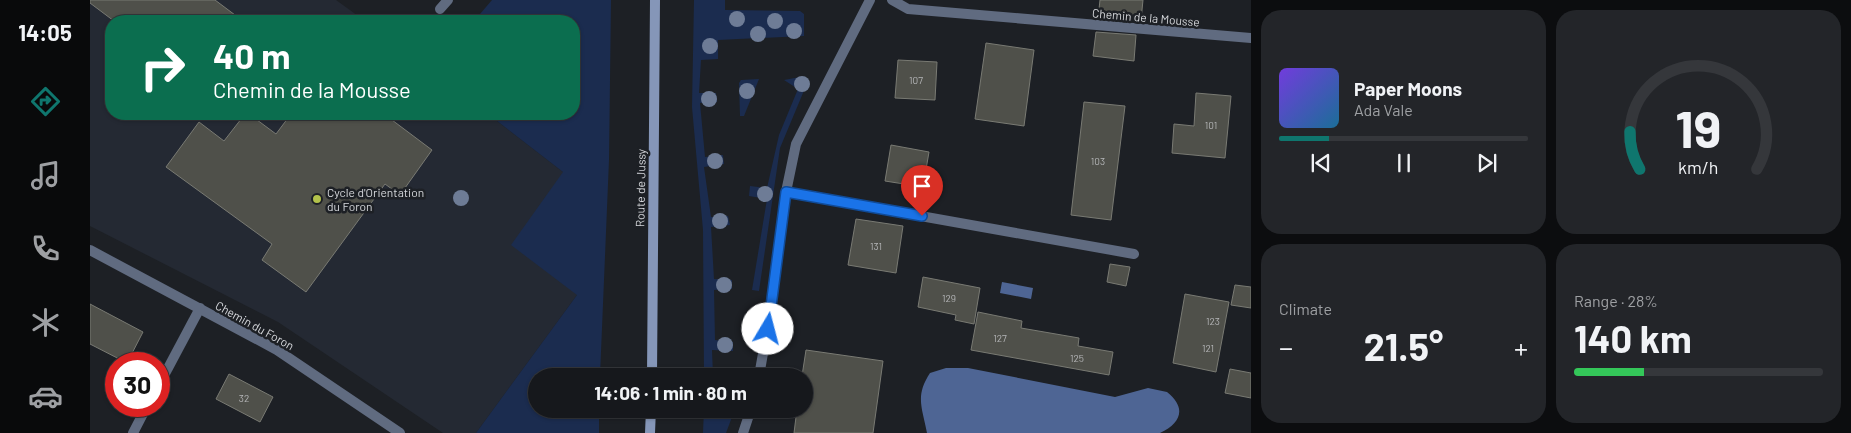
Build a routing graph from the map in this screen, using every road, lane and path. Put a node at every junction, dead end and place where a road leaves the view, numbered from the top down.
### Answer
1 (448, 0) edge
2 (655, 0) edge
3 (870, 0) edge
4 (892, 0) edge
5 (440, 9) dead end
6 (1251, 38) edge
7 (786, 192) junction
8 (90, 250) edge
9 (1134, 254) dead end
10 (200, 308) junction
11 (170, 364) edge
12 (652, 368) edge
13 (760, 368) edge
14 (142, 417) edge
15 (650, 418) edge
16 (748, 418) edge
17 (133, 433) edge
18 (400, 433) edge
19 (650, 433) edge
20 (743, 433) edge

1 - 5 street
2 - 12 main road, Route de Jussy
3 - 7 street
4 - 6 street, Chemin de la Mousse
7 - 9 street
7 - 13 street
8 - 10 street, Chemin du Foron
10 - 11 street
10 - 18 street, Chemin du Foron
14 - 17 street
15 - 19 main road
16 - 20 street

